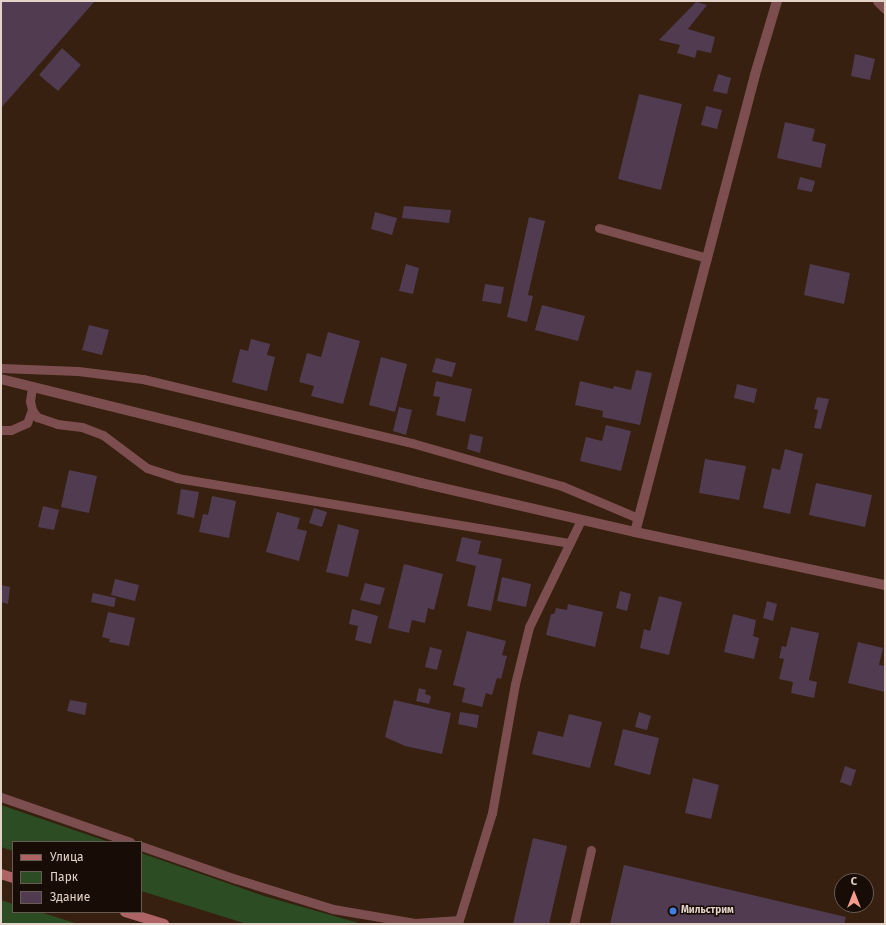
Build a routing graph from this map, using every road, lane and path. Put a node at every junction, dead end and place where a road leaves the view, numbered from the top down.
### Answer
1 (777, 1) edge
2 (877, 1) edge
3 (885, 10) edge
4 (599, 228) dead end
5 (707, 258) junction
6 (1, 368) edge
7 (1, 380) edge
8 (32, 387) junction
9 (32, 410) junction
10 (1, 430) edge
11 (638, 518) junction
12 (581, 520) junction
13 (634, 532) junction
14 (569, 544) junction
15 (885, 586) edge
16 (1, 797) edge
17 (127, 841) edge
18 (142, 846) edge
19 (591, 850) dead end
20 (1, 874) edge
21 (12, 878) edge
22 (128, 913) edge
23 (164, 924) edge
24 (574, 924) edge

1 - 5 street
2 - 3 lane
4 - 5 lane
5 - 11 street
6 - 11 lane
7 - 8 street
8 - 9 lane
8 - 12 street
9 - 10 lane
9 - 14 lane
11 - 13 street
12 - 13 street
12 - 14 lane
13 - 15 street
14 - 18 lane
16 - 17 lane
19 - 24 lane
20 - 21 main road
22 - 23 main road

